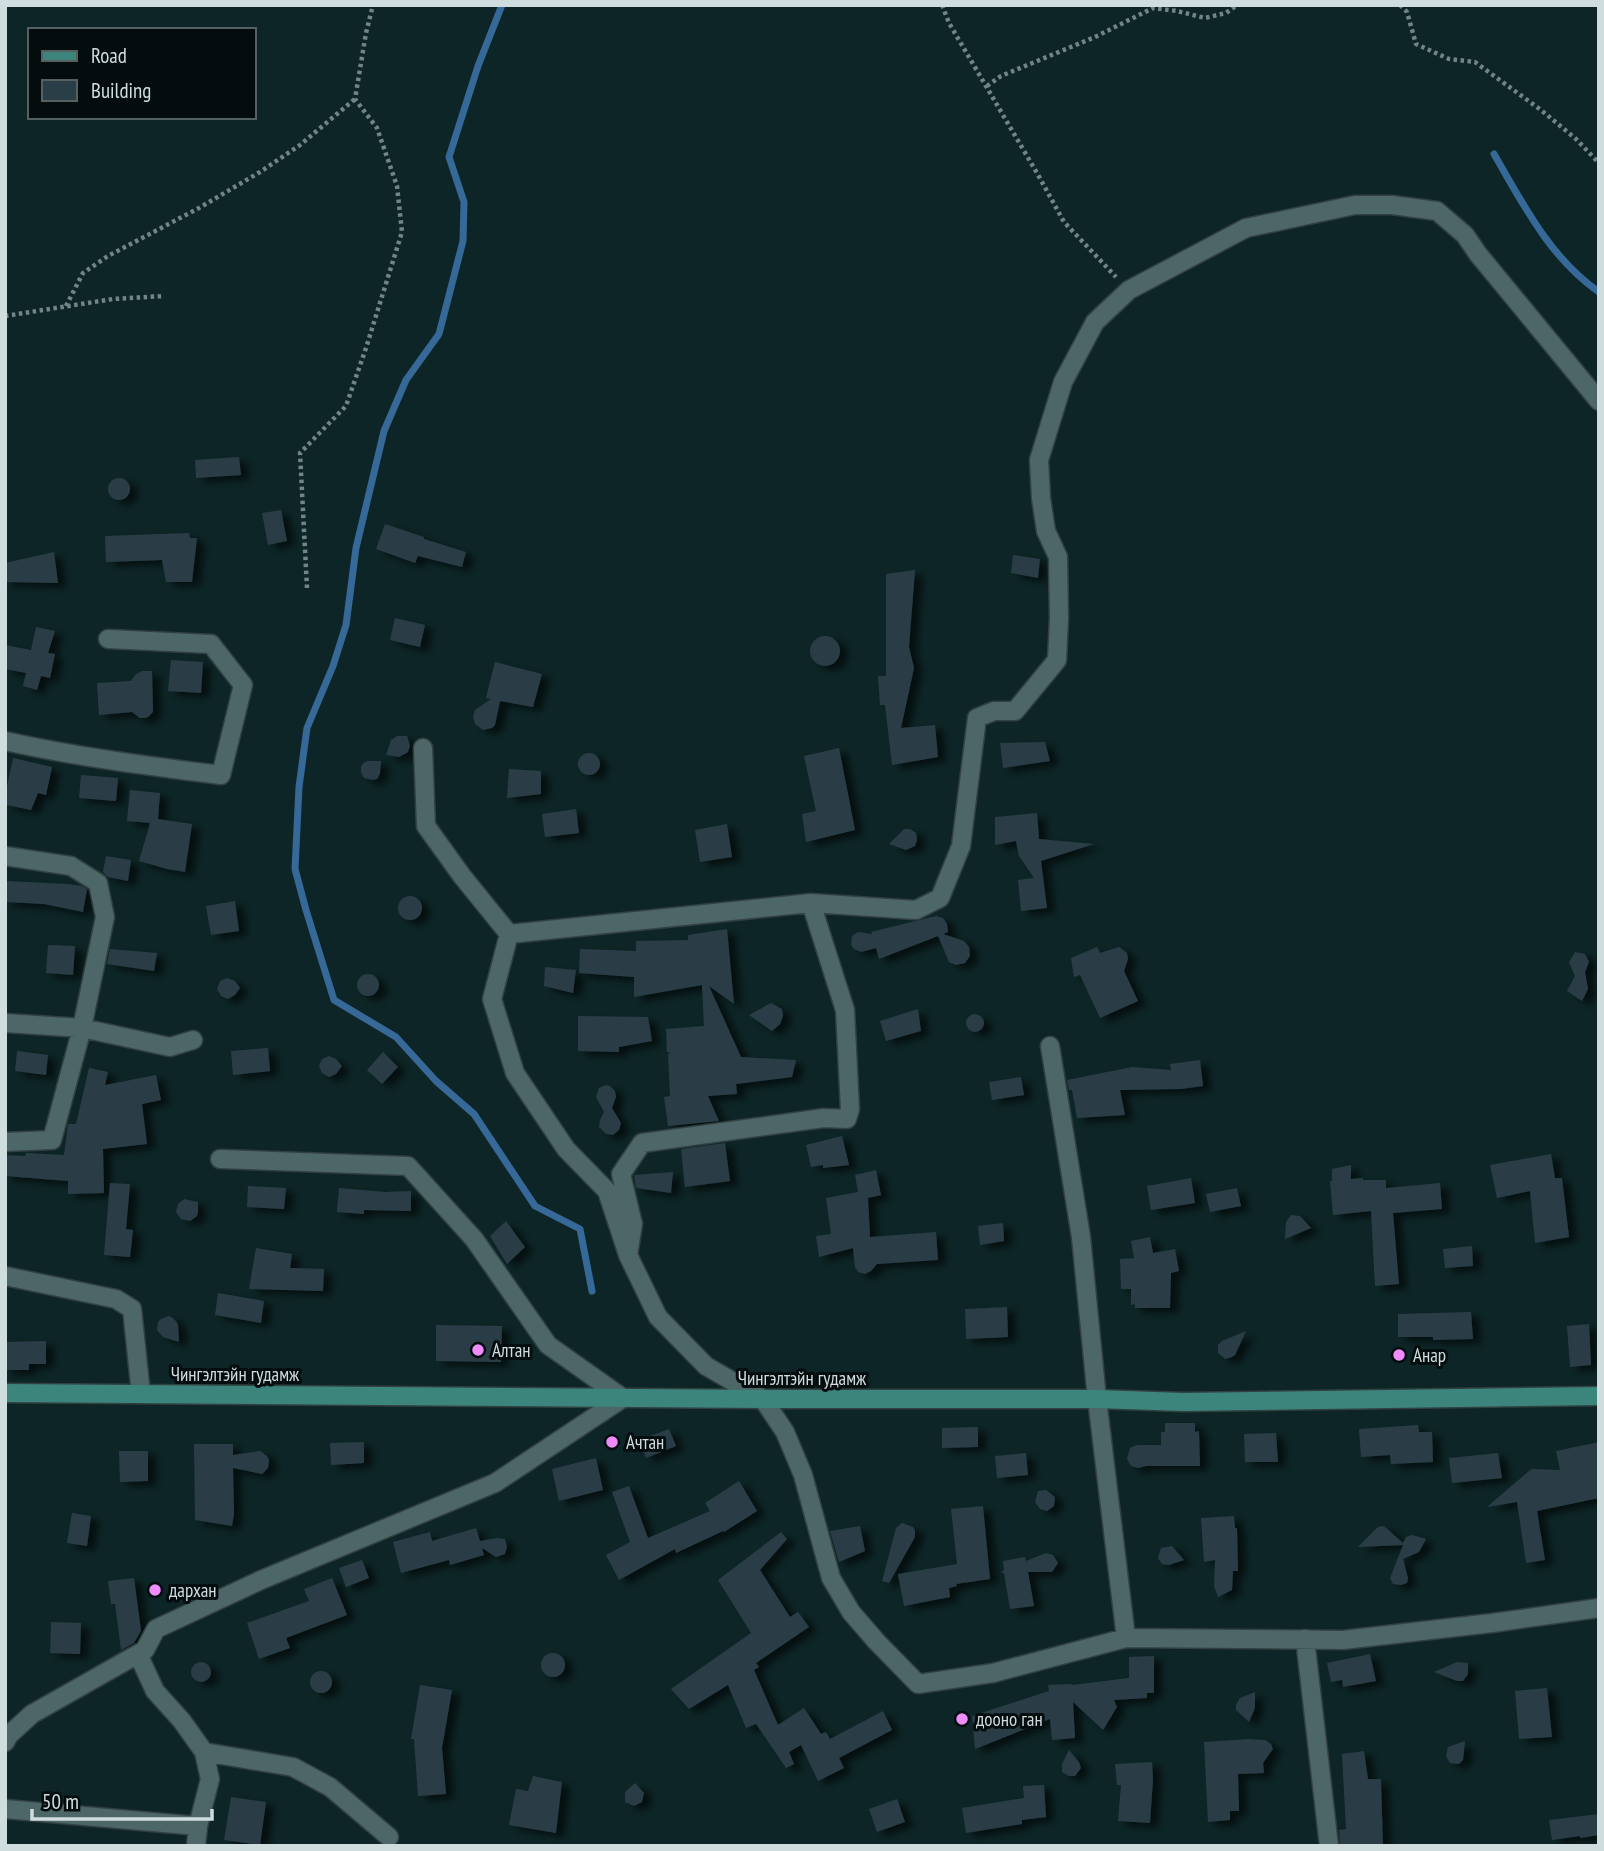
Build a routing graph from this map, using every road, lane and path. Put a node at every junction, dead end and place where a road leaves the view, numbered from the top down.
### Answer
1 (373, 5) edge
2 (942, 5) edge
3 (1237, 5) edge
4 (1400, 5) edge
5 (987, 86) junction
6 (355, 99) junction
7 (1599, 163) edge
8 (1129, 290) junction
9 (164, 296) dead end
10 (66, 306) junction
11 (5, 316) edge
12 (1599, 401) edge
13 (307, 588) dead end
14 (108, 639) dead end
15 (5, 741) edge
16 (423, 748) dead end
17 (5, 856) edge
18 (811, 903) junction
19 (509, 934) junction
20 (5, 1023) edge
21 (82, 1028) junction
22 (193, 1040) dead end
23 (1050, 1046) dead end
24 (5, 1142) edge
25 (220, 1159) dead end
26 (628, 1255) junction
27 (5, 1276) edge
28 (5, 1393) edge
29 (142, 1394) junction
30 (1599, 1395) edge
31 (623, 1398) junction
32 (763, 1399) junction
33 (1097, 1399) junction
34 (1599, 1608) edge
35 (1126, 1638) junction
36 (1305, 1639) junction
37 (138, 1654) junction
38 (7, 1739) edge
39 (204, 1752) junction
40 (5, 1809) edge
41 (198, 1826) junction
42 (389, 1837) dead end
43 (196, 1846) edge
44 (1329, 1846) edge

1 - 6 path
2 - 5 path
3 - 5 path
4 - 7 path
5 - 8 path
6 - 10 path
6 - 13 path
8 - 12 street
8 - 18 street
9 - 10 path
10 - 11 path
14 - 15 street
16 - 19 street
17 - 21 street
18 - 19 street
18 - 26 street
19 - 26 street
20 - 21 street
21 - 22 street
21 - 24 street
23 - 33 street
25 - 31 street
26 - 32 street
27 - 29 street
28 - 29 main road, Чингэлтэйн гудамж
29 - 31 main road, Чингэлтэйн гудамж
30 - 33 main road, Чингэлтэйн гудамж
31 - 32 main road, Чингэлтэйн гудамж
31 - 37 street
32 - 33 main road, Чингэлтэйн гудамж
32 - 35 street
33 - 35 street
34 - 36 street
35 - 36 street
36 - 44 street
37 - 38 street
37 - 39 street
39 - 41 street
39 - 42 street
40 - 41 street
41 - 43 street

